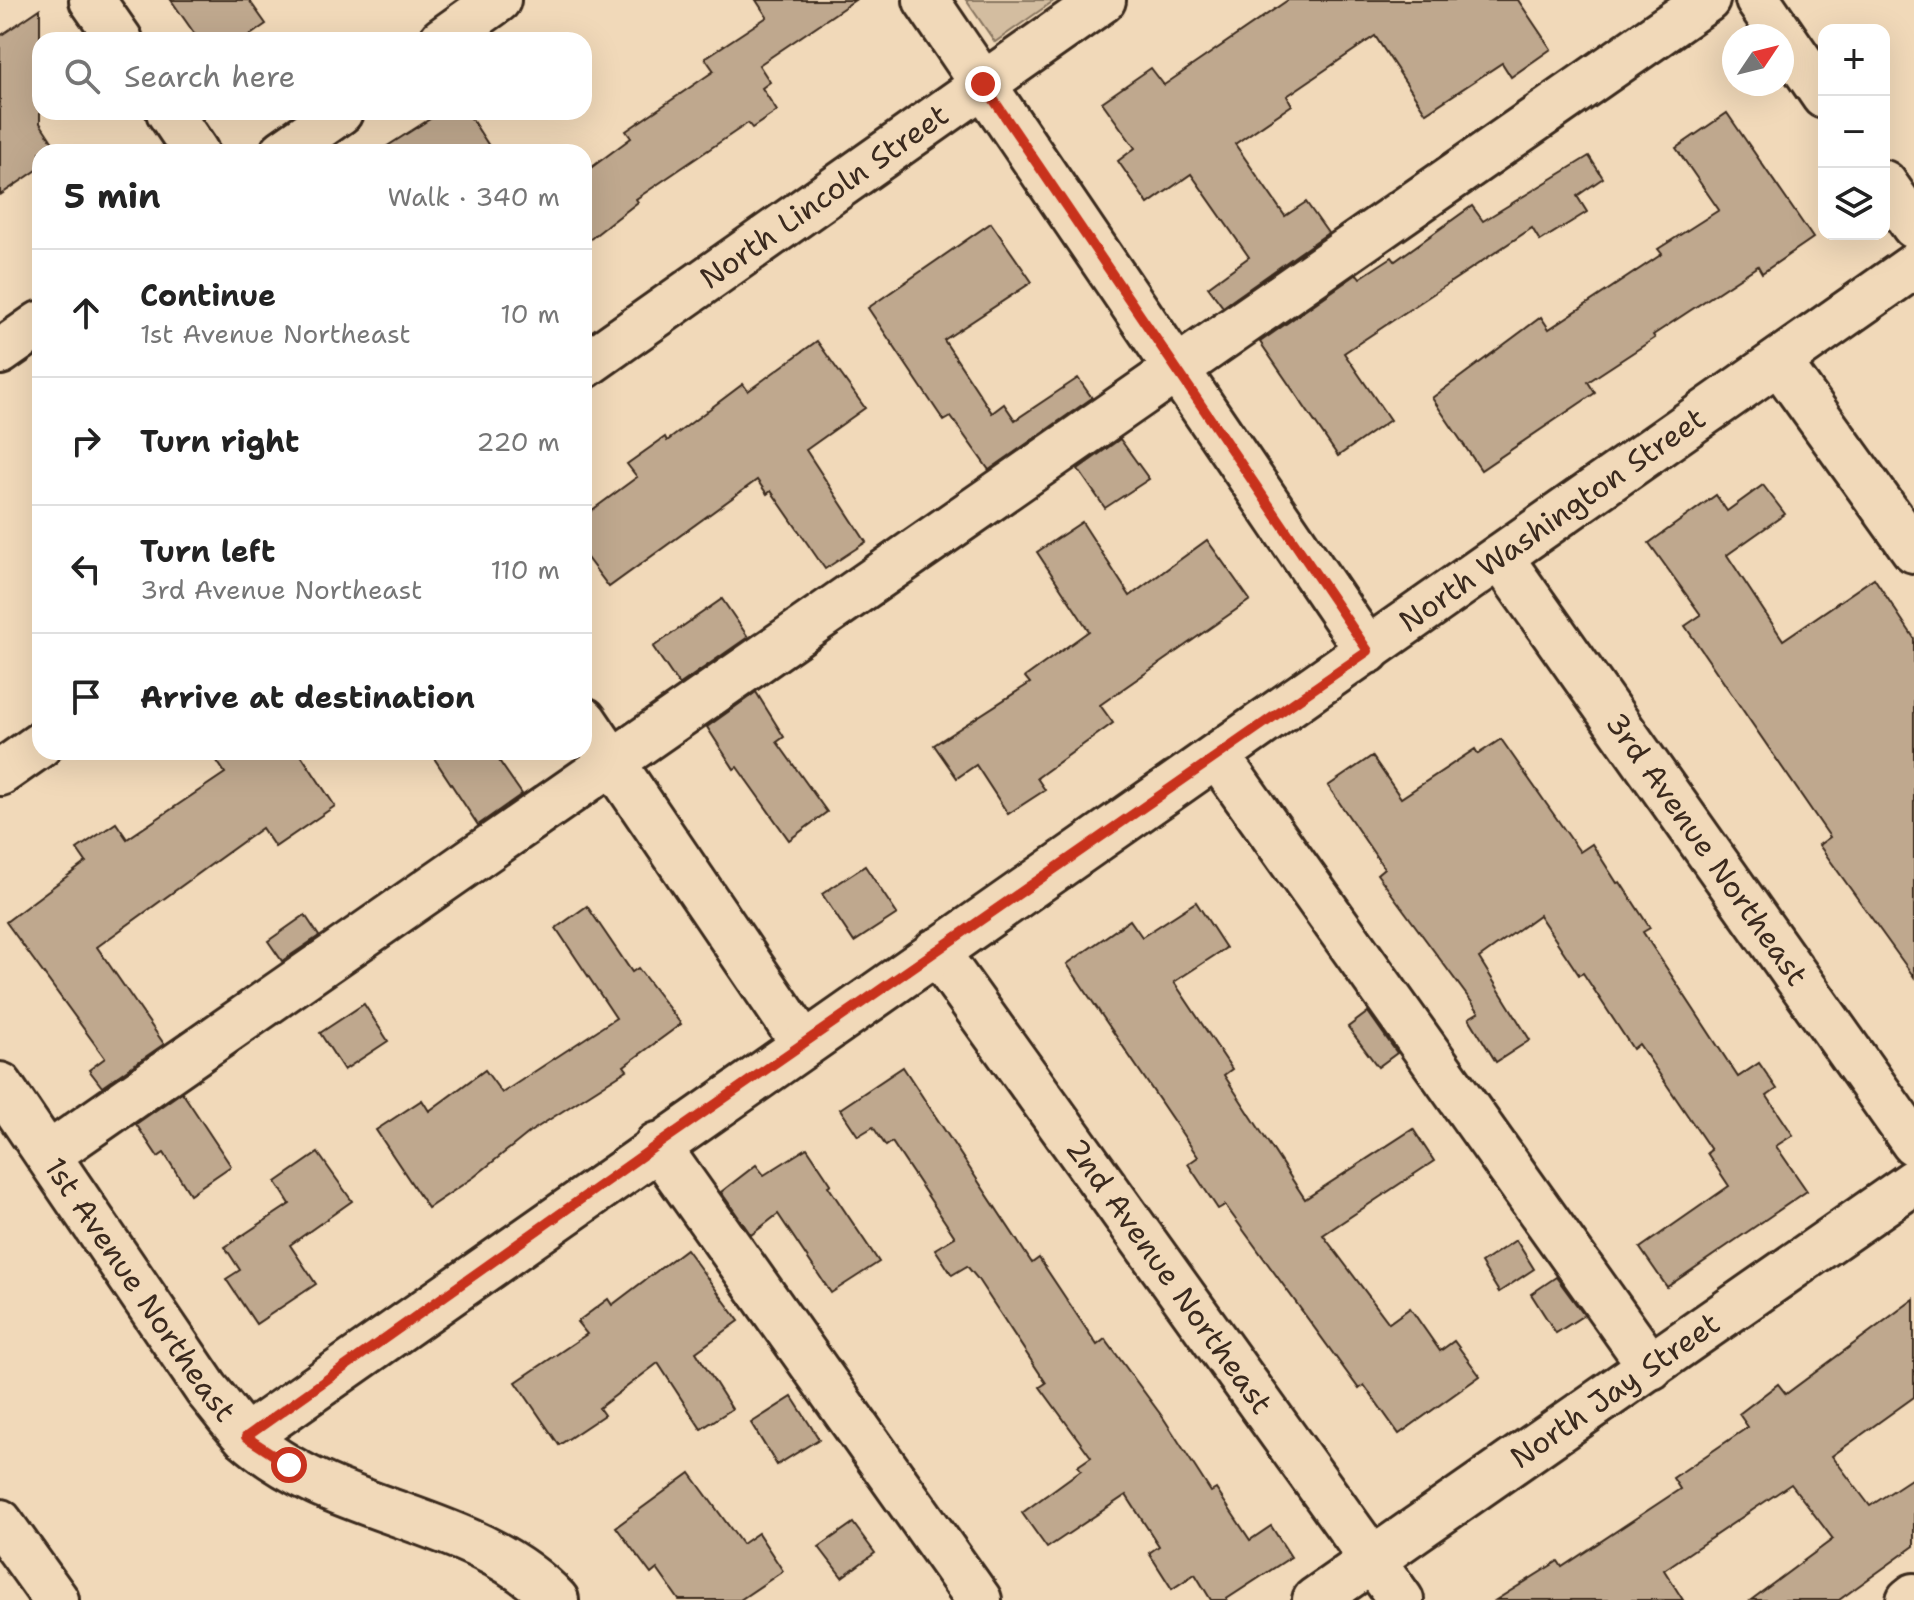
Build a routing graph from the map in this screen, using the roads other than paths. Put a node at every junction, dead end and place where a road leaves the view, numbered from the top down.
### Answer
1 (92, 0) edge
2 (498, 0) edge
3 (926, 0) edge
4 (1103, 0) edge
5 (1707, 0) edge
6 (1758, 0) edge
7 (114, 32) edge
8 (453, 32) edge
9 (983, 84) junction
10 (1818, 87) edge
11 (174, 120) edge
12 (329, 120) edge
13 (191, 144) edge
14 (294, 144) edge
15 (1890, 192) edge
16 (1914, 226) edge
17 (1914, 266) edge
18 (32, 330) edge
19 (0, 352) edge
20 (592, 360) edge
21 (1779, 362) junction
22 (1179, 370) junction
23 (1914, 550) edge
24 (1500, 557) junction
25 (1368, 651) junction
26 (592, 732) edge
27 (32, 751) edge
28 (1217, 756) junction
29 (613, 763) junction
30 (0, 773) edge
31 (936, 951) junction
32 (803, 1043) junction
33 (0, 1085) edge
34 (1914, 1143) edge
35 (657, 1145) junction
36 (48, 1155) junction
37 (1914, 1182) edge
38 (1651, 1367) junction
39 (246, 1437) junction
40 (0, 1522) edge
41 (1372, 1559) junction
42 (1914, 1596) edge
43 (56, 1600) edge
44 (556, 1600) edge
45 (979, 1600) edge
46 (1315, 1600) edge
47 (1401, 1600) edge
48 (1909, 1600) edge

1 - 7 street
2 - 8 street
3 - 9 street
4 - 9 street, North Lincoln Street
5 - 22 street
6 - 10 street
9 - 20 street, North Lincoln Street
9 - 22 street
11 - 13 street
12 - 14 street
15 - 16 street
17 - 21 street, North Washington Street
18 - 19 street
21 - 23 street
21 - 24 street, North Washington Street
22 - 25 street
22 - 29 street
24 - 25 street, North Washington Street
24 - 34 street, 3rd Avenue Northeast
25 - 28 street, North Washington Street
26 - 29 street
27 - 30 street
28 - 31 street, North Washington Street
28 - 38 street
29 - 32 street
29 - 36 street
31 - 32 street, North Washington Street
31 - 41 street, 2nd Avenue Northeast
32 - 35 street, North Washington Street
33 - 36 street, 1st Avenue Northeast
35 - 39 street, North Washington Street
35 - 45 street
36 - 39 street, 1st Avenue Northeast
37 - 38 street, North Jay Street
38 - 41 street, North Jay Street
39 - 44 street, 1st Avenue Northeast
40 - 43 street
41 - 46 street, North Jay Street
41 - 47 street, 2nd Avenue Northeast
42 - 48 street

